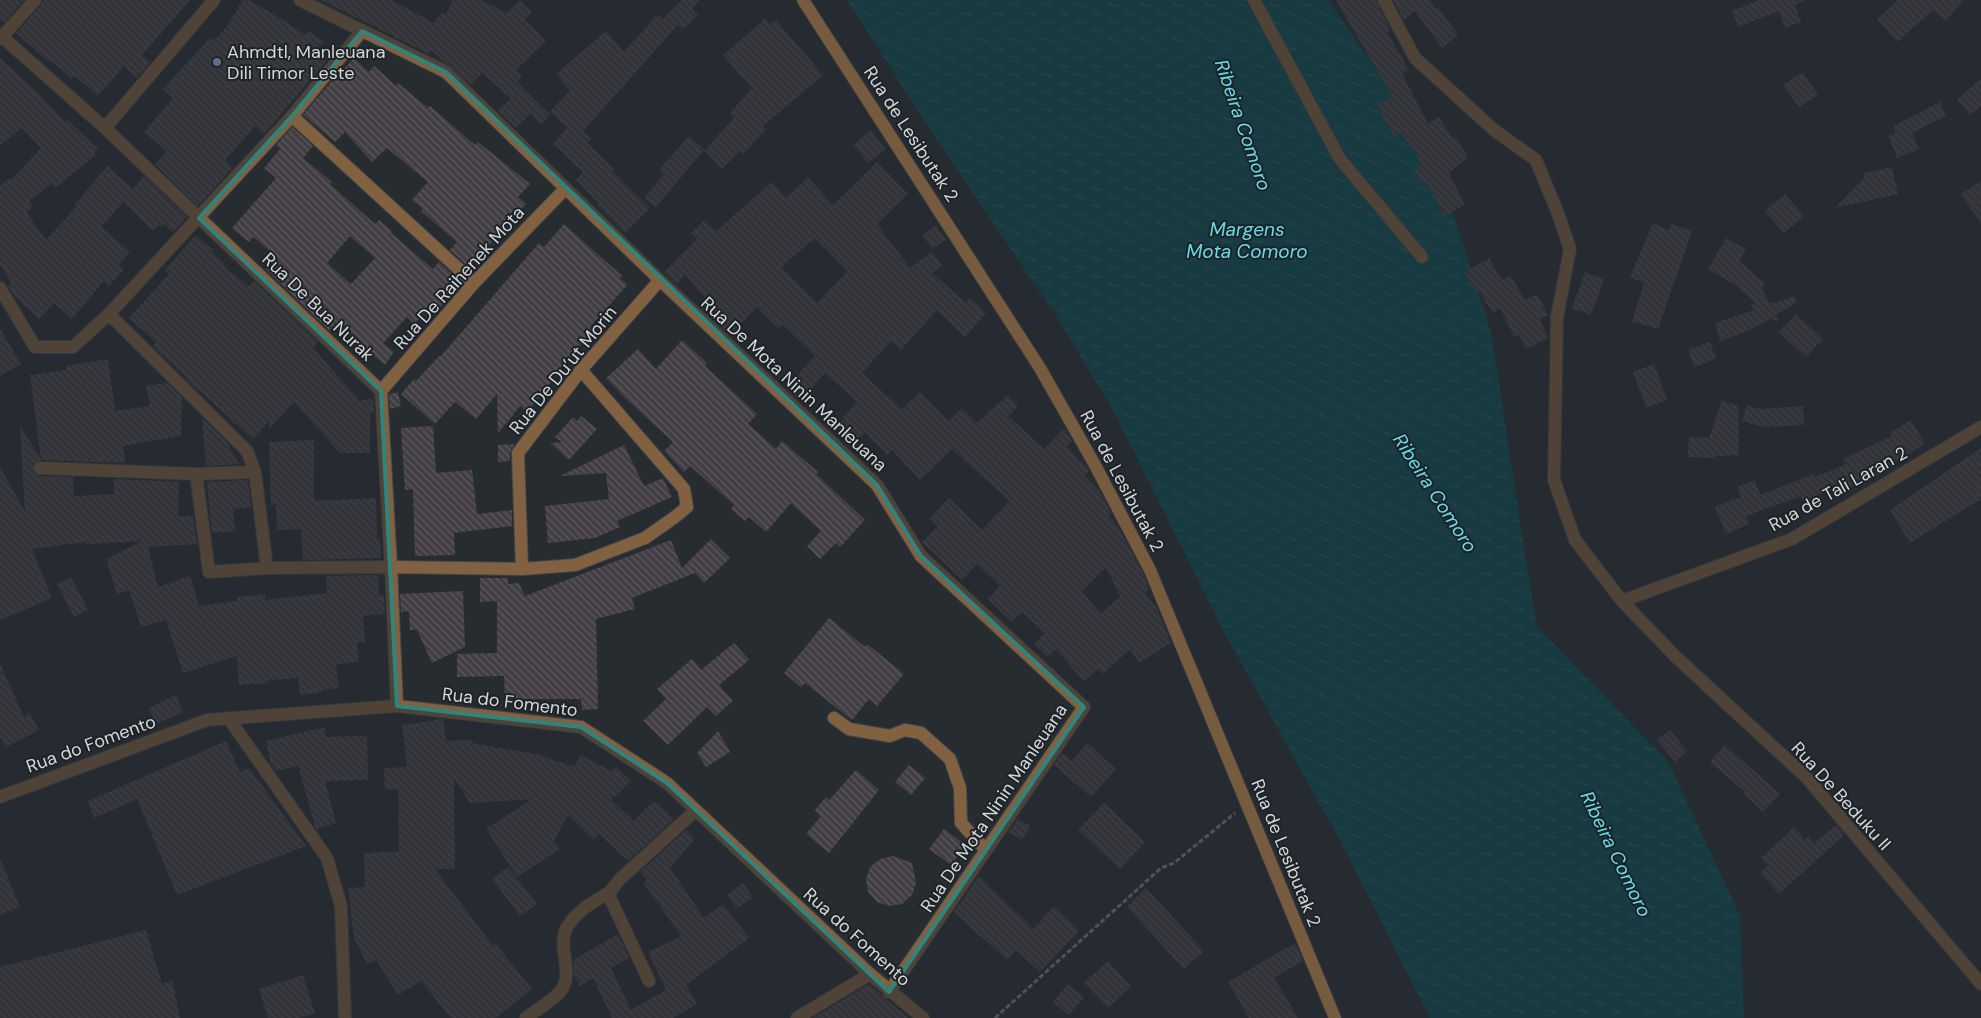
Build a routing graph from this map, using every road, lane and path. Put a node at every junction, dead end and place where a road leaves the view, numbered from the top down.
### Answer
1 (35, 0) edge
2 (214, 0) edge
3 (300, 0) edge
4 (803, 0) edge
5 (1254, 0) edge
6 (1384, 0) edge
7 (362, 31) junction
8 (1, 37) edge
9 (292, 116) junction
10 (105, 128) junction
11 (566, 189) junction
12 (199, 218) junction
13 (1422, 258) dead end
14 (660, 280) junction
15 (474, 283) junction
16 (0, 288) edge
17 (109, 314) junction
18 (581, 370) junction
19 (381, 391) junction
20 (1981, 427) edge
21 (40, 468) dead end
22 (255, 472) junction
23 (196, 474) junction
24 (391, 567) junction
25 (267, 568) junction
26 (522, 569) junction
27 (1622, 601) junction
28 (397, 706) junction
29 (834, 718) dead end
30 (229, 719) junction
31 (0, 797) edge
32 (1248, 806) junction
33 (695, 811) junction
34 (986, 850) junction
35 (610, 892) junction
36 (870, 974) junction
37 (649, 981) dead end
38 (1981, 984) edge
39 (889, 992) junction
40 (345, 1018) edge
41 (526, 1018) edge
42 (797, 1018) edge
43 (923, 1018) edge
44 (995, 1018) edge
45 (1335, 1018) edge

1 - 8 street
2 - 10 street
3 - 7 street, Rua De Mota Ninin Manleuana
4 - 32 main road, Rua de Lesibutak 2
5 - 13 street
6 - 27 street, Rua De Beduku II
7 - 9 street
7 - 11 street, Rua De Mota Ninin Manleuana
8 - 10 street, Rua De Bua Nurak
9 - 12 street
9 - 15 street
10 - 12 street, Rua De Bua Nurak
11 - 14 street, Rua De Mota Ninin Manleuana
11 - 15 street, Rua De Raihenek Mota
12 - 17 street
12 - 19 street, Rua De Bua Nurak
14 - 18 street, Rua De Du’ut Morin
14 - 34 street, Rua De Mota Ninin Manleuana
15 - 19 street, Rua De Raihenek Mota
16 - 17 street
17 - 22 street
18 - 26 street, Rua De Du’ut Morin
18 - 26 street
19 - 24 street
20 - 27 street, Rua de Tali Laran 2
21 - 23 street
22 - 23 street
22 - 25 street
23 - 25 street
24 - 25 street
24 - 26 street
24 - 28 street
27 - 38 street, Rua De Beduku II
28 - 30 street, Rua do Fomento
28 - 33 street, Rua do Fomento
29 - 34 street
30 - 31 street, Rua do Fomento
30 - 40 street
32 - 44 path
32 - 45 main road, Rua de Lesibutak 2
33 - 35 street
33 - 36 street, Rua do Fomento
34 - 39 street, Rua De Mota Ninin Manleuana
35 - 37 street
35 - 41 street
36 - 39 street, Rua do Fomento
36 - 42 street
39 - 43 street, Rua do Fomento

